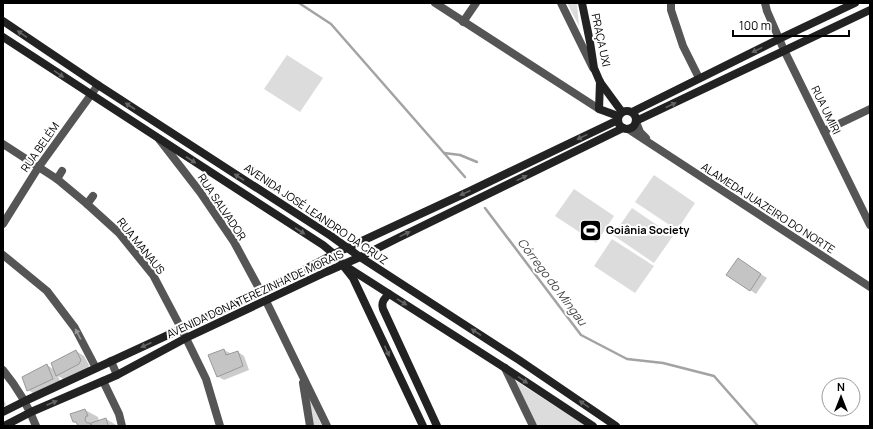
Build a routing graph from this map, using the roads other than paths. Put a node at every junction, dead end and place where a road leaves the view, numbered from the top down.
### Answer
1 (435, 3) edge
2 (476, 3) edge
3 (561, 3) edge
4 (582, 3) edge
5 (671, 3) edge
6 (765, 3) edge
7 (855, 3) edge
8 (870, 10) edge
9 (3, 21) edge
10 (463, 22) junction
11 (3, 37) edge
12 (779, 39) junction
13 (784, 50) junction
14 (594, 68) junction
15 (699, 78) junction
16 (600, 82) junction
17 (98, 85) junction
18 (91, 95) junction
19 (599, 109) junction
20 (870, 109) edge
21 (632, 112) junction
22 (619, 116) junction
23 (636, 122) junction
24 (625, 129) junction
25 (824, 131) junction
26 (158, 138) junction
27 (3, 144) edge
28 (654, 146) junction
29 (38, 168) junction
30 (62, 171) dead end
31 (57, 179) junction
32 (93, 196) dead end
33 (87, 204) junction
34 (868, 215) edge
35 (3, 224) edge
36 (870, 225) edge
37 (347, 248) junction
38 (334, 254) junction
39 (3, 255) edge
40 (360, 257) junction
41 (343, 265) junction
42 (870, 287) edge
43 (262, 292) junction
44 (389, 294) junction
45 (266, 301) junction
46 (181, 328) junction
47 (186, 338) junction
48 (111, 361) junction
49 (96, 368) junction
50 (505, 368) junction
51 (3, 370) edge
52 (301, 374) junction
53 (117, 375) junction
54 (103, 381) junction
55 (25, 401) junction
56 (3, 412) edge
57 (31, 412) junction
58 (4, 426) edge
59 (36, 426) edge
60 (122, 426) edge
61 (220, 426) edge
62 (310, 426) edge
63 (327, 426) edge
64 (423, 426) edge
65 (437, 426) edge
66 (533, 426) edge
67 (593, 426) edge
68 (616, 426) edge

1 - 10 street
2 - 10 street
3 - 14 street
4 - 14 main road, PRAÇA UXI
5 - 15 street
6 - 12 street, RUA UMIRI
7 - 12 main road
8 - 13 main road
17 -> 9 main road, AVENIDA JOSÉ LEANDRO DA CRUZ
10 - 19 street
11 -> 18 main road, AVENIDA JOSÉ LEANDRO DA CRUZ
12 - 13 street, RUA UMIRI
12 -> 15 main road
23 -> 13 main road
13 - 25 street, RUA UMIRI
14 - 16 main road, PRAÇA UXI
15 - 21 main road
16 - 19 main road, PRAÇA UXI
16 - 22 main road, PRAÇA UXI
17 - 18 street, RUA BELÉM
37 -> 17 main road, AVENIDA JOSÉ LEANDRO DA CRUZ
18 - 26 main road, AVENIDA JOSÉ LEANDRO DA CRUZ
18 - 29 street, RUA BELÉM
19 - 22 main road
20 - 25 street
21 - 22 main road
21 - 23 main road
22 - 24 main road
22 -> 37 main road, AVENIDA DONA TEREZINHA DE MORAIS
23 - 24 main road
23 - 28 street, ALAMEDA JUAZEIRO DO NORTE
24 - 28 street, ALAMEDA JUAZEIRO DO NORTE
40 -> 24 main road, AVENIDA DONA TEREZINHA DE MORAIS
25 - 34 street, RUA UMIRI
26 -> 38 main road, AVENIDA JOSÉ LEANDRO DA CRUZ
26 - 43 street, RUA SALVADOR
27 - 29 street, RUA MANAUS
28 - 42 street, ALAMEDA JUAZEIRO DO NORTE
29 - 31 street, RUA MANAUS
29 - 35 street, RUA BELÉM
30 - 31 street
31 - 33 street, RUA MANAUS
32 - 33 street
33 - 46 street, RUA MANAUS
34 - 36 street, RUA UMIRI
37 - 38 main road, AVENIDA DONA TEREZINHA DE MORAIS
37 - 40 main road, AVENIDA JOSÉ LEANDRO DA CRUZ
38 - 41 main road, AVENIDA JOSÉ LEANDRO DA CRUZ
38 - 43 main road, AVENIDA DONA TEREZINHA DE MORAIS
49 -> 39 street
40 - 41 main road, AVENIDA DONA TEREZINHA DE MORAIS
68 -> 40 main road, AVENIDA JOSÉ LEANDRO DA CRUZ
41 - 44 main road
41 - 45 main road, AVENIDA DONA TEREZINHA DE MORAIS
41 -> 64 main road
43 - 46 main road, AVENIDA DONA TEREZINHA DE MORAIS
44 -> 50 main road
44 - 65 main road
45 - 47 main road, AVENIDA DONA TEREZINHA DE MORAIS
45 - 52 street
46 - 47 street, RUA MANAUS
46 -> 48 main road, AVENIDA DONA TEREZINHA DE MORAIS
47 - 53 main road, AVENIDA DONA TEREZINHA DE MORAIS
47 - 61 street, RUA MANAUS
48 - 49 main road, AVENIDA DONA TEREZINHA DE MORAIS
48 - 53 street
49 - 55 main road, AVENIDA DONA TEREZINHA DE MORAIS
50 - 66 street
50 -> 67 main road
51 - 55 street
52 - 62 street
52 - 63 street
53 - 54 main road, AVENIDA DONA TEREZINHA DE MORAIS
57 -> 54 main road, AVENIDA DONA TEREZINHA DE MORAIS
54 - 60 street
55 - 56 main road, AVENIDA DONA TEREZINHA DE MORAIS
55 - 57 street
57 - 58 main road, AVENIDA DONA TEREZINHA DE MORAIS
57 - 59 street

